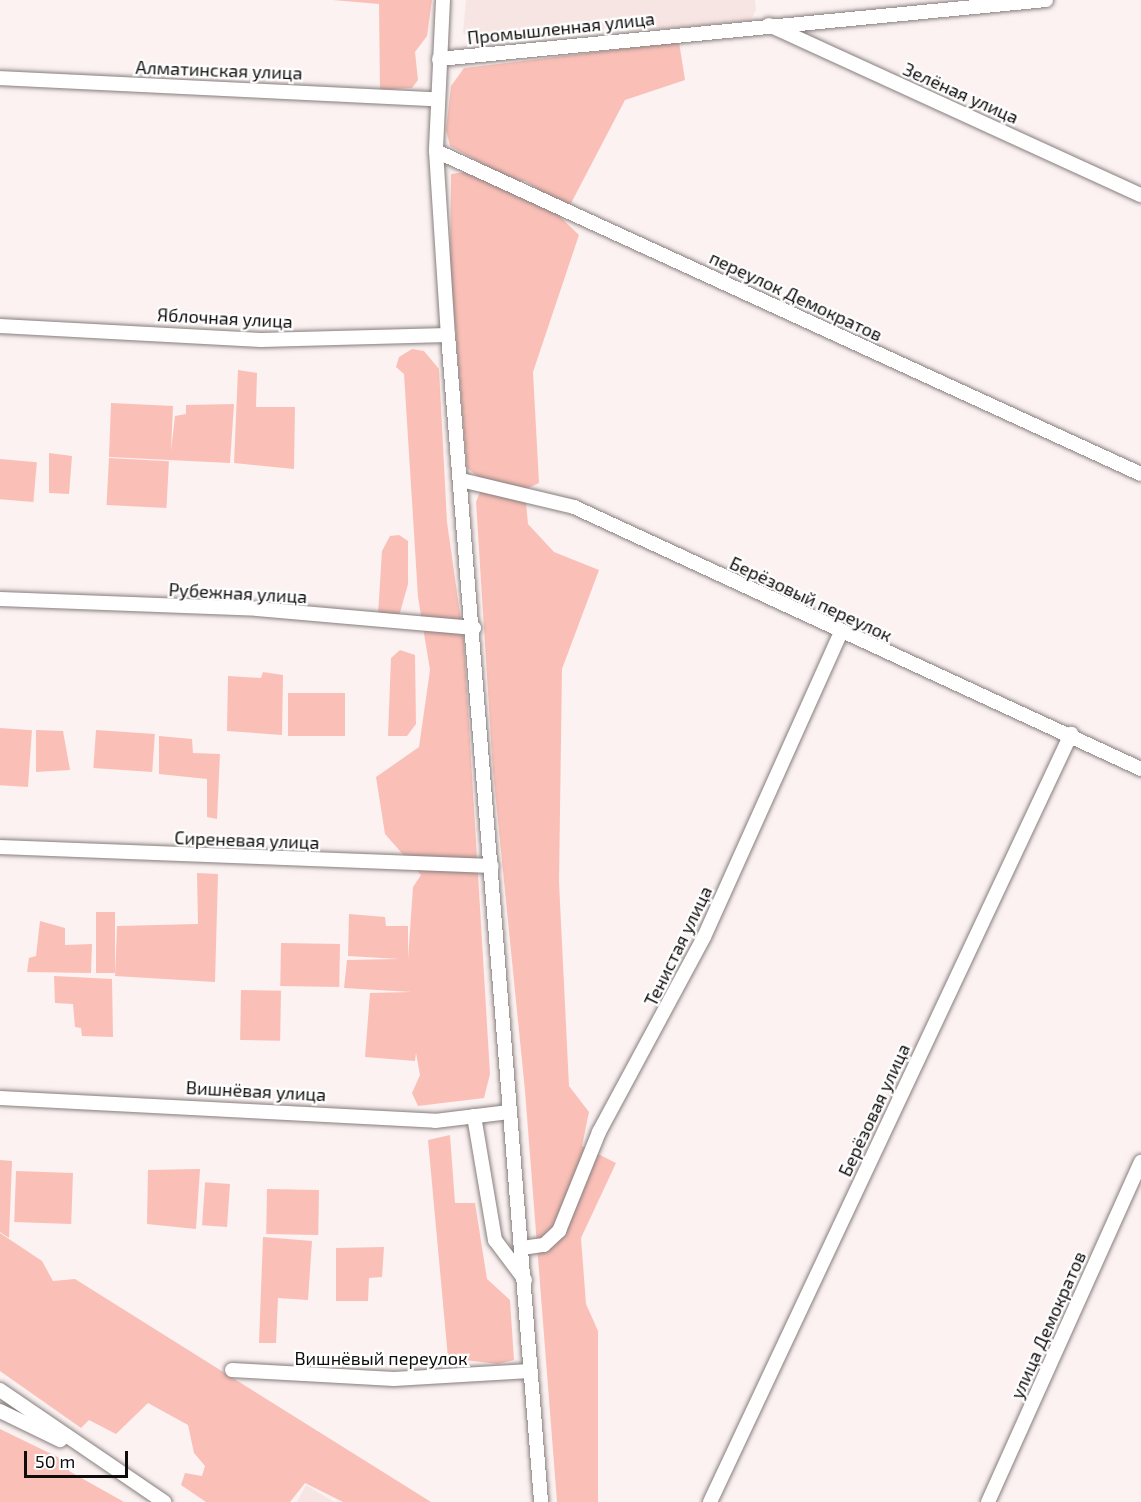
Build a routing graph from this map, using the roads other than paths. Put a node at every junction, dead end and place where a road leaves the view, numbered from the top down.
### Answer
1 (443, 0) edge
2 (1046, 0) edge
3 (767, 24) junction
4 (440, 59) junction
5 (0, 78) edge
6 (436, 99) junction
7 (436, 151) junction
8 (1141, 195) edge
9 (0, 326) edge
10 (448, 335) junction
11 (1141, 474) edge
12 (461, 480) junction
13 (0, 599) edge
14 (474, 628) junction
15 (840, 634) junction
16 (1071, 734) junction
17 (1141, 769) edge
18 (0, 847) edge
19 (492, 866) junction
20 (0, 1098) edge
21 (509, 1112) junction
22 (474, 1116) junction
23 (1141, 1162) edge
24 (522, 1248) junction
25 (525, 1280) junction
26 (232, 1370) dead end
27 (530, 1371) junction
28 (0, 1390) edge
29 (0, 1411) edge
30 (81, 1449) junction
31 (164, 1502) edge
32 (541, 1502) edge
33 (710, 1502) edge
34 (988, 1502) edge

1 - 4 street
2 - 3 street, Промышленная улица
3 - 4 street, Промышленная улица
3 - 8 street, Зелёная улица
4 - 6 street
5 - 6 street, Алматинская улица
6 - 7 street
7 - 10 street
7 - 11 street, переулок Демократов
9 - 10 street, Яблочная улица
10 - 12 street
12 - 14 street
12 - 15 street, Берёзовый переулок
13 - 14 street, Рубежная улица
14 - 19 street
15 - 16 street, Берёзовый переулок
15 - 24 street, Тенистая улица
16 - 17 street, Берёзовый переулок
16 - 33 street, Берёзовая улица
18 - 19 street, Сиреневая улица
19 - 21 street
20 - 22 street, Вишнёвая улица
21 - 22 street, Вишнёвая улица
21 - 24 street
22 - 25 street
23 - 34 street, улица Демократов
24 - 25 street
25 - 27 street
26 - 27 street, Вишнёвый переулок
27 - 32 street
28 - 30 street
29 - 30 street
30 - 31 street

